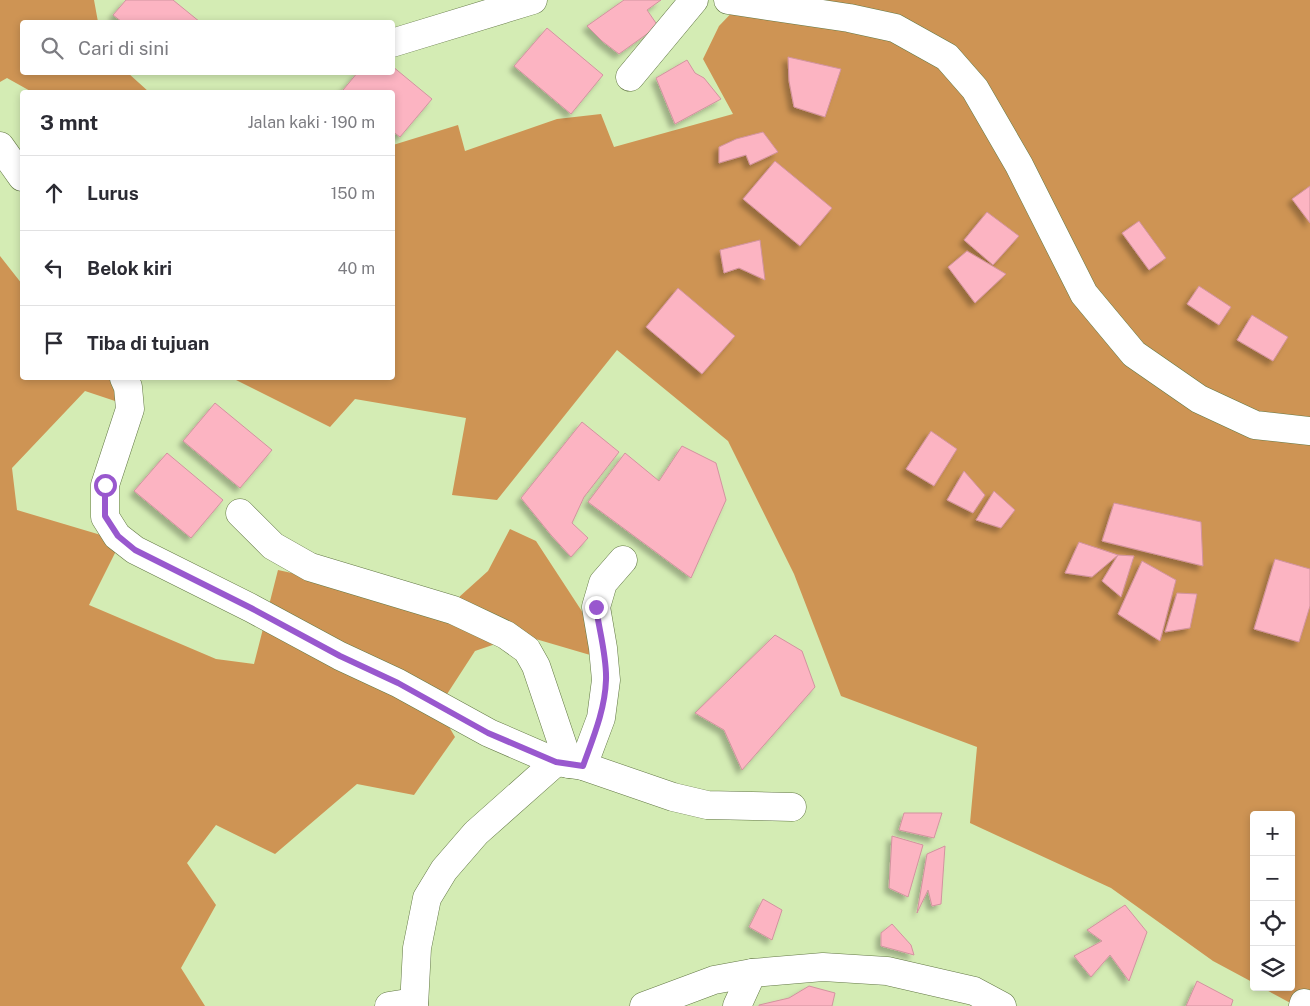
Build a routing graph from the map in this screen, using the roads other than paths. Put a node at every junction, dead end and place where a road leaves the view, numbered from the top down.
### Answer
1 (533, 0) edge
2 (694, 0) edge
3 (728, 0) edge
4 (395, 42) edge
5 (630, 77) dead end
6 (0, 146) edge
7 (20, 174) edge
8 (125, 380) edge
9 (1310, 431) edge
10 (240, 513) dead end
11 (623, 560) dead end
12 (569, 764) junction
13 (792, 807) dead end
14 (752, 972) junction
15 (406, 1005) edge
16 (644, 1006) edge
17 (738, 1006) edge
18 (1002, 1006) edge

1 - 4 street
2 - 5 street
3 - 9 street
6 - 7 street
8 - 12 street
10 - 12 street
11 - 12 street
12 - 13 street
12 - 15 street
14 - 16 street
14 - 17 street
14 - 18 street

